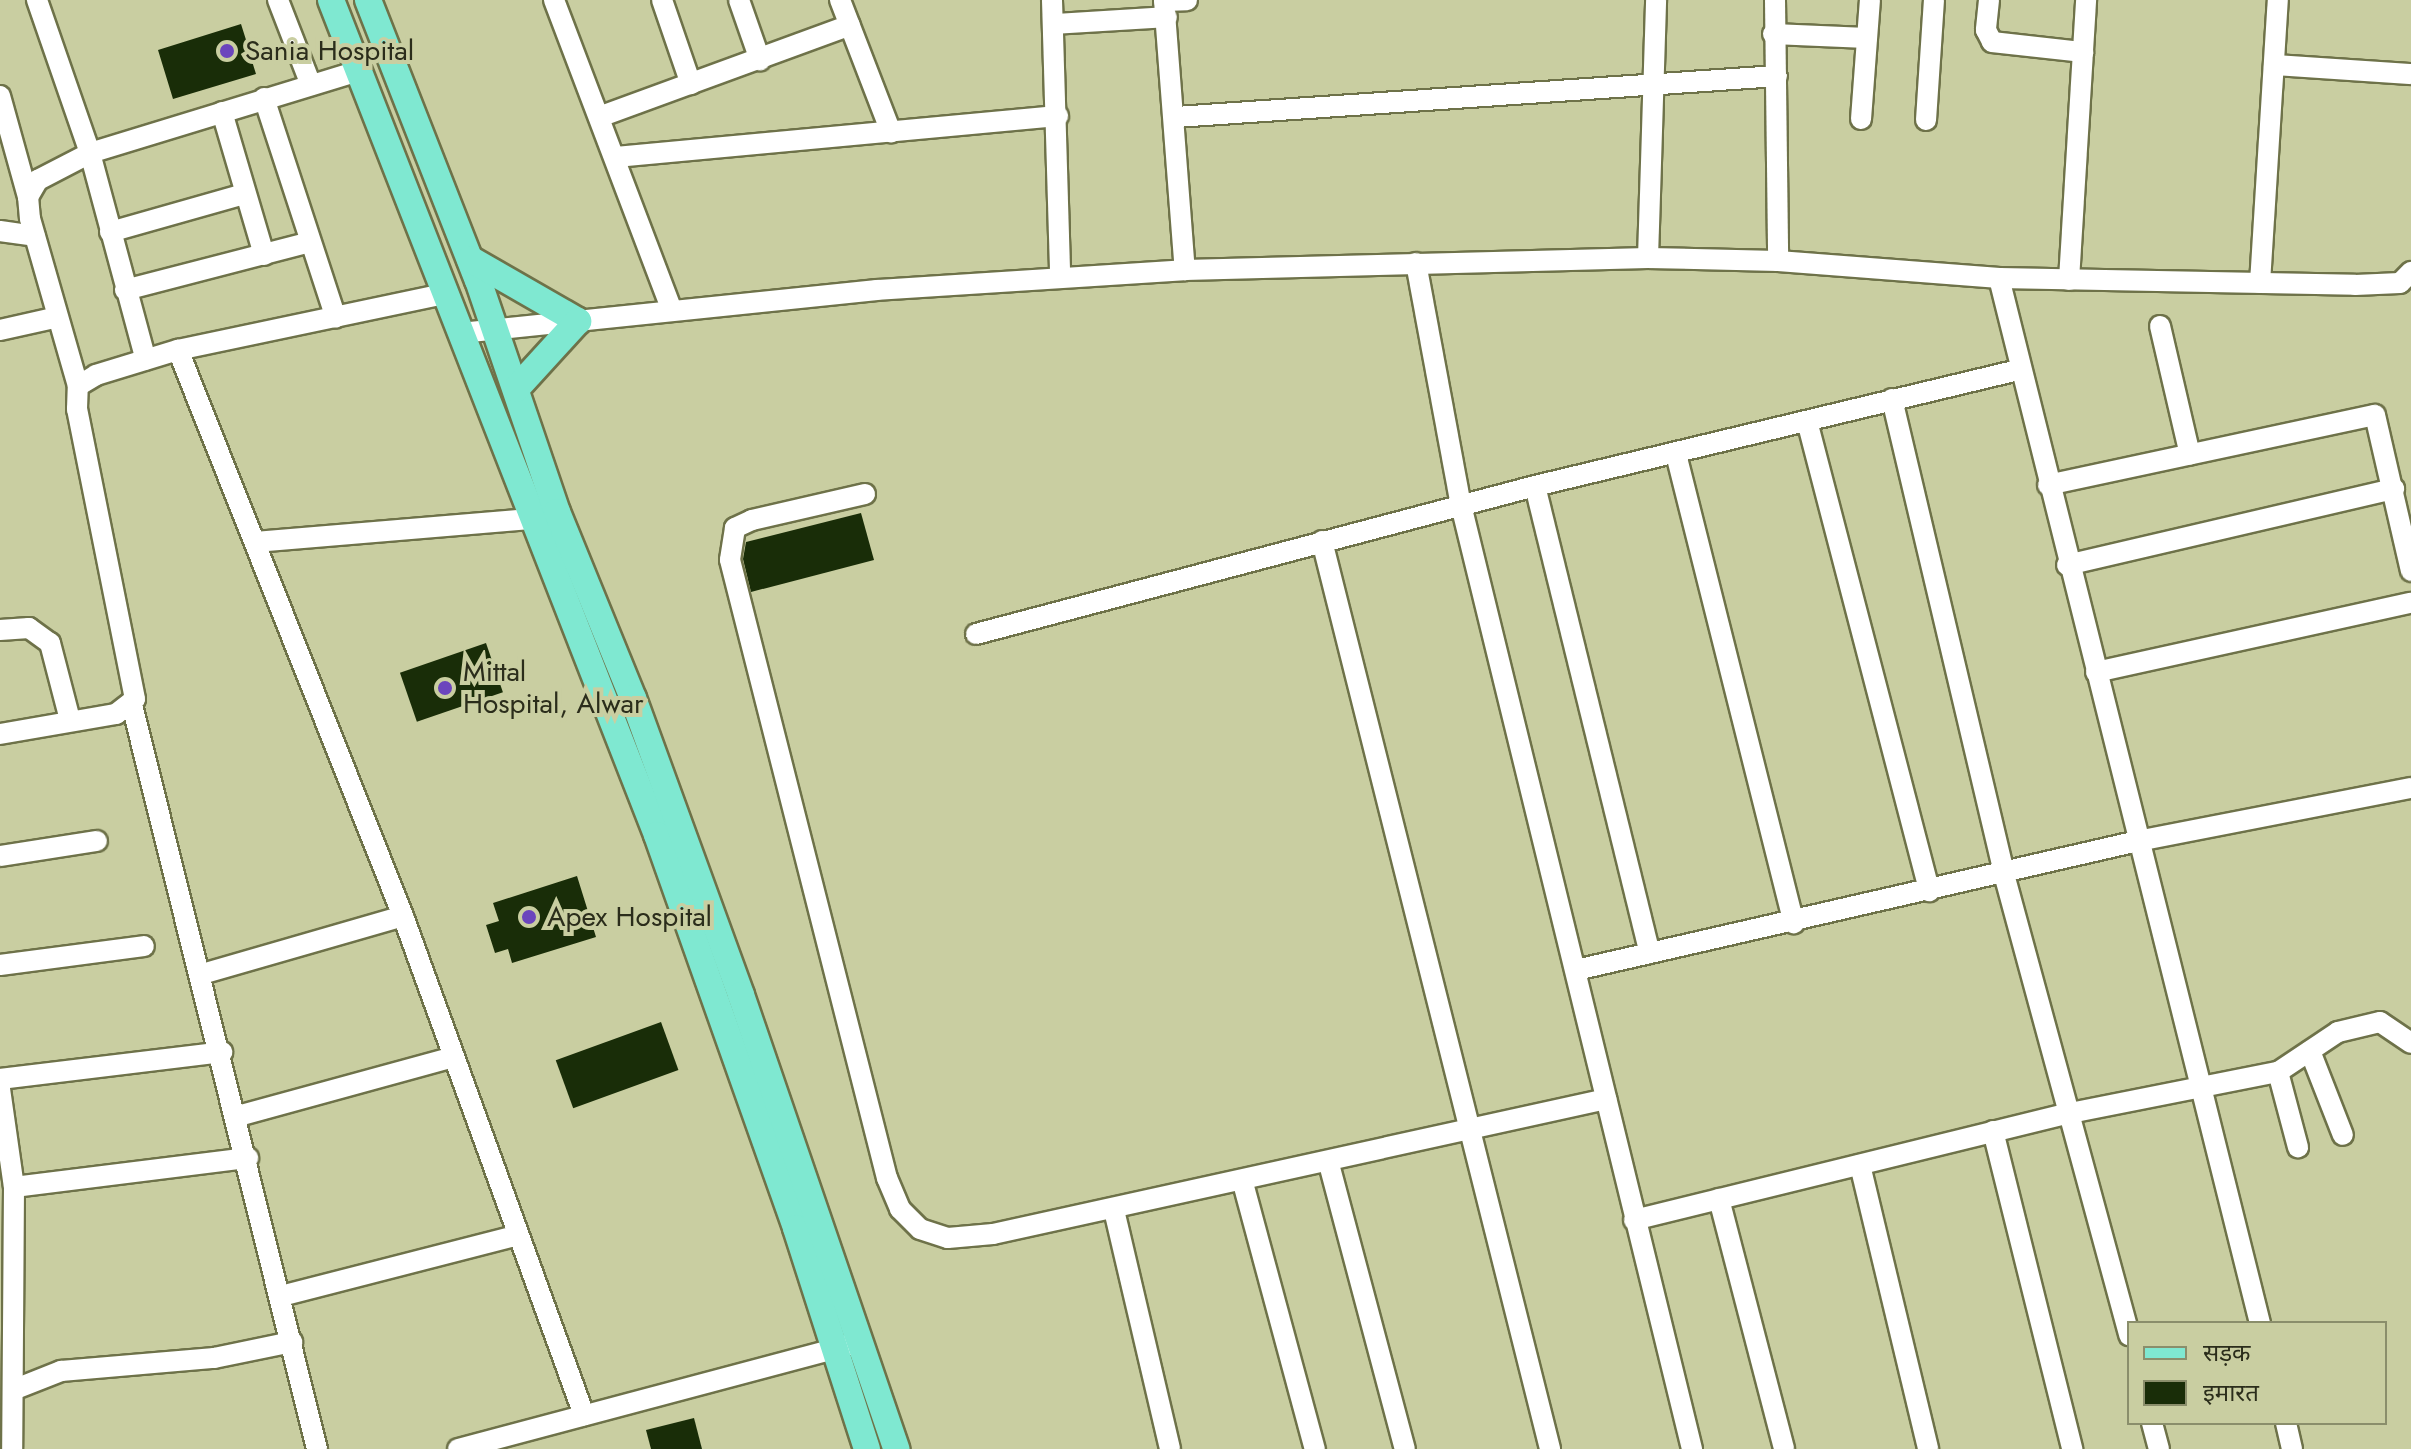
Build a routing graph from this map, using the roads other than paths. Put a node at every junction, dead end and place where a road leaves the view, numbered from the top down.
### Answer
1 (37, 0) edge
2 (278, 0) edge
3 (331, 0) edge
4 (368, 0) edge
5 (554, 0) edge
6 (662, 0) edge
7 (739, 0) edge
8 (840, 0) edge
9 (1052, 0) edge
10 (1187, 0) edge
11 (1656, 0) edge
12 (1775, 0) edge
13 (1870, 0) edge
14 (1934, 0) edge
15 (1989, 0) edge
16 (2086, 0) edge
17 (2278, 0) edge
18 (1165, 6) edge
19 (1054, 24) junction
20 (850, 25) junction
21 (1773, 34) junction
22 (1867, 38) junction
23 (2083, 52) junction
24 (760, 60) junction
25 (2274, 65) junction
26 (359, 71) junction
27 (2411, 74) edge
28 (1777, 76) junction
29 (1651, 82) junction
30 (691, 84) junction
31 (311, 85) junction
32 (0, 96) edge
33 (264, 98) junction
34 (222, 112) junction
35 (1058, 116) junction
36 (599, 117) junction
37 (1176, 117) junction
38 (1861, 119) dead end
39 (1926, 120) dead end
40 (891, 132) junction
41 (90, 153) junction
42 (615, 157) junction
43 (244, 194) junction
44 (28, 197) junction
45 (0, 231) edge
46 (110, 232) junction
47 (35, 236) junction
48 (310, 242) junction
49 (264, 255) junction
50 (1648, 258) junction
51 (470, 259) junction
52 (1778, 261) junction
53 (1416, 263) junction
54 (1185, 270) junction
55 (1060, 275) junction
56 (1999, 278) junction
57 (2069, 280) junction
58 (2407, 280) edge
59 (2260, 283) junction
60 (125, 290) junction
61 (444, 294) junction
62 (672, 310) junction
63 (58, 317) junction
64 (336, 318) junction
65 (578, 321) junction
66 (2160, 326) dead end
67 (0, 330) edge
68 (496, 330) junction
69 (461, 333) junction
70 (178, 350) junction
71 (146, 360) junction
72 (2020, 370) junction
73 (78, 386) junction
74 (516, 389) junction
75 (1892, 399) junction
76 (1807, 421) junction
77 (1676, 454) junction
78 (2190, 455) junction
79 (2048, 485) junction
80 (1535, 486) junction
81 (2394, 489) junction
82 (865, 494) dead end
83 (1461, 505) junction
84 (532, 519) junction
85 (1322, 541) junction
86 (256, 542) junction
87 (2067, 565) junction
88 (2411, 571) edge
89 (2411, 603) edge
90 (0, 630) edge
91 (976, 634) dead end
92 (2096, 672) junction
93 (132, 705) junction
94 (70, 720) junction
95 (0, 734) edge
96 (2411, 788) edge
97 (97, 841) dead end
98 (2138, 841) junction
99 (0, 856) edge
100 (2004, 874) junction
101 (1929, 891) junction
102 (403, 916) junction
103 (1794, 923) junction
104 (144, 946) dead end
105 (1650, 953) junction
106 (0, 965) edge
107 (1576, 970) junction
108 (202, 974) junction
109 (2411, 1043) edge
110 (2310, 1051) junction
111 (222, 1052) junction
112 (454, 1057) junction
113 (2278, 1072) junction
114 (0, 1079) edge
115 (2200, 1087) junction
116 (0, 1089) edge
117 (1606, 1099) junction
118 (2070, 1113) junction
119 (238, 1116) junction
120 (3, 1130) edge
121 (1993, 1131) junction
122 (1469, 1133) junction
123 (2343, 1135) dead end
124 (2298, 1147) dead end
125 (248, 1158) junction
126 (1329, 1164) junction
127 (1860, 1165) junction
128 (1243, 1183) junction
129 (14, 1187) junction
130 (1719, 1199) junction
131 (1114, 1210) junction
132 (1634, 1220) junction
133 (518, 1235) junction
134 (8, 1267) edge
135 (281, 1296) junction
136 (2259, 1321) edge
137 (2127, 1327) edge
138 (292, 1342) junction
139 (862, 1342) junction
140 (833, 1350) junction
141 (7, 1354) edge
142 (13, 1390) junction
143 (584, 1415) junction
144 (2153, 1425) edge
145 (2286, 1425) edge
146 (12, 1449) edge
147 (317, 1449) edge
148 (458, 1449) edge
149 (867, 1449) edge
150 (896, 1449) edge
151 (1170, 1449) edge
152 (1315, 1449) edge
153 (1405, 1449) edge
154 (1550, 1449) edge
155 (1692, 1449) edge
156 (1784, 1449) edge
157 (1928, 1449) edge
158 (2072, 1449) edge
159 (2159, 1449) edge
160 (2292, 1449) edge

1 - 41 street
2 - 31 street
3 - 26 main road
4 - 51 main road
5 - 36 street
6 - 30 street
7 - 24 street
8 - 20 street
9 - 19 street
10 - 18 street
11 - 29 street
12 - 21 street
13 - 22 street
14 - 39 street
15 - 23 street
16 - 23 street
17 - 25 street
18 - 19 street
18 - 37 street
19 - 35 street
20 - 24 street
20 - 40 street
21 - 22 street
21 - 28 street
22 - 38 street
23 - 57 street
24 - 30 street
25 - 27 street
25 - 59 street
26 - 31 street
26 - 61 main road
28 - 29 street
28 - 52 street
29 - 37 street
29 - 50 street
30 - 36 street
31 - 33 street
32 - 44 street
33 - 34 street
33 - 48 street
34 - 41 street
34 - 43 street
35 - 40 street
35 - 55 street
36 - 42 street
37 - 54 street
40 - 42 street
41 - 44 street
41 - 46 street
42 - 62 street
43 - 46 street
43 - 49 street
44 - 47 street
45 - 47 street
46 - 60 street
47 - 63 street
48 - 49 street
48 - 64 street
49 - 60 street
50 - 52 street
50 - 53 street
51 - 65 main road
51 - 68 main road
52 - 56 street
53 - 54 street
53 - 83 street
54 - 55 street
55 - 62 street
56 - 57 street
56 - 72 street
57 - 59 street
58 - 59 street
60 - 71 street
61 - 64 street
61 - 69 main road
62 - 65 street
63 - 67 street
63 - 73 street
64 - 70 street
65 - 68 street
65 - 74 main road
66 - 78 street
68 - 69 street
68 - 74 main road
69 - 84 main road
70 - 71 street
70 - 86 street
71 - 73 street
72 - 75 street
72 - 79 street
73 - 93 street
74 - 139 main road
75 - 76 street
75 - 100 street
76 - 77 street
76 - 101 street
77 - 80 street
77 - 103 street
78 - 79 street
78 - 81 street
79 - 87 street
80 - 83 street
80 - 105 street
81 - 87 street
81 - 88 street
82 - 131 street
83 - 85 street
83 - 107 street
84 - 86 street
84 - 140 main road
85 - 91 street
85 - 122 street
86 - 102 street
87 - 92 street
89 - 92 street
90 - 94 street
92 - 98 street
93 - 94 street
93 - 108 street
94 - 95 street
96 - 98 street
97 - 99 street
98 - 100 street
98 - 115 street
100 - 101 street
100 - 118 street
101 - 103 street
102 - 108 street
102 - 112 street
103 - 105 street
104 - 106 street
105 - 107 street
107 - 117 street
108 - 111 street
109 - 110 street
110 - 113 street
110 - 123 street
111 - 114 street
111 - 119 street
112 - 119 street
112 - 133 street
113 - 115 street
113 - 124 street
115 - 118 street
115 - 136 street
116 - 120 street
117 - 122 street
117 - 132 street
118 - 121 street
118 - 137 street
119 - 125 street
120 - 129 street
121 - 127 street
121 - 158 street
122 - 126 street
122 - 154 street
125 - 129 street
125 - 135 street
126 - 128 street
126 - 153 street
127 - 130 street
127 - 157 street
128 - 131 street
128 - 152 street
129 - 134 street
130 - 132 street
130 - 156 street
131 - 151 street
132 - 155 street
133 - 135 street
133 - 143 street
134 - 141 street
135 - 138 street
138 - 142 street
138 - 147 street
139 - 140 street
139 - 150 main road
140 - 143 street
140 - 149 main road
141 - 142 street
142 - 146 street
143 - 148 street
144 - 159 street
145 - 160 street

